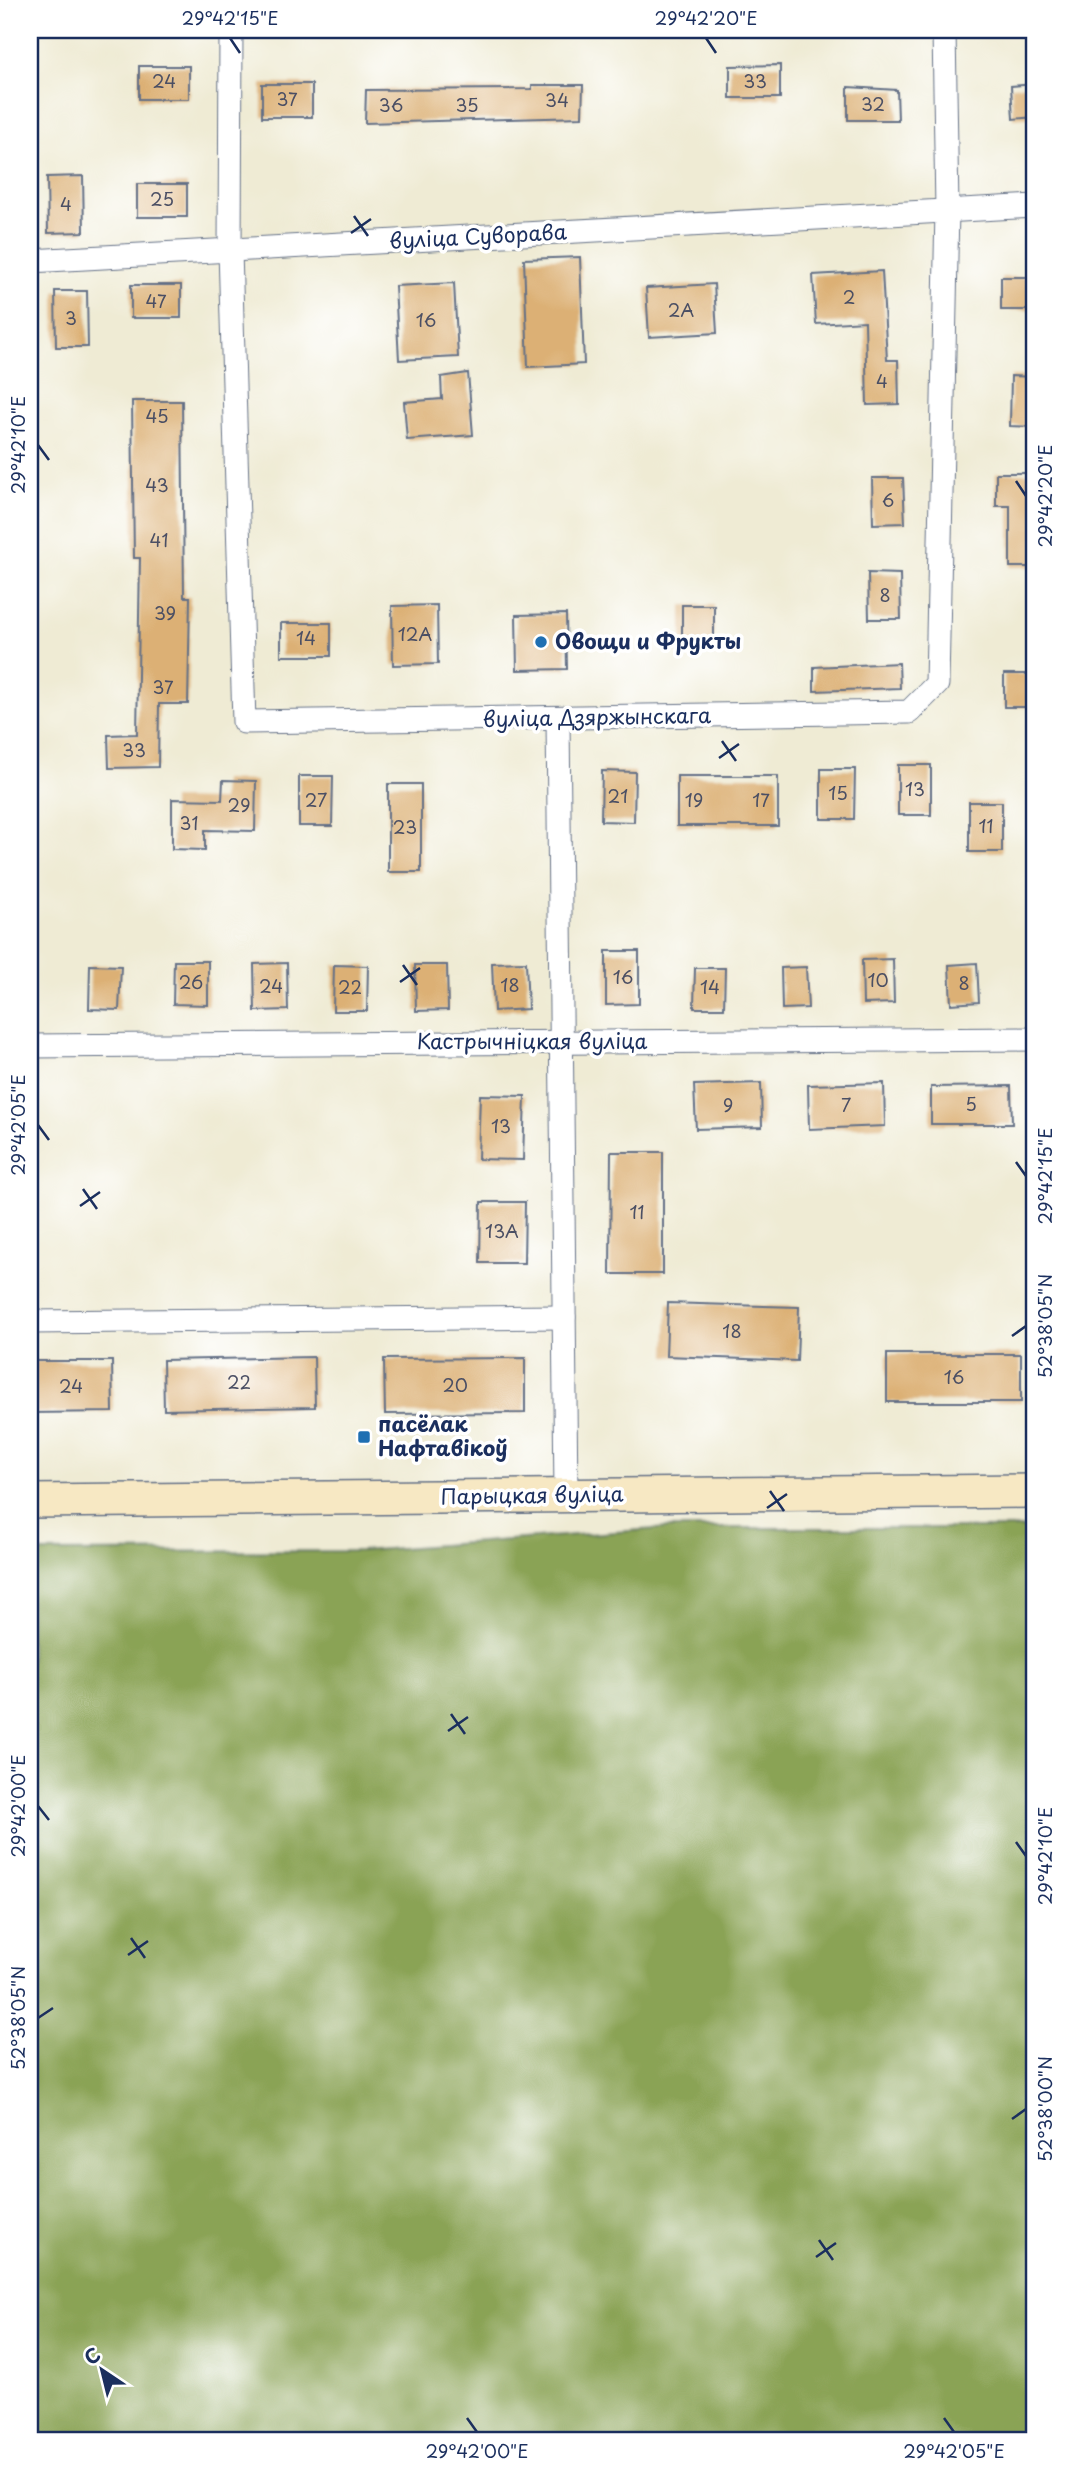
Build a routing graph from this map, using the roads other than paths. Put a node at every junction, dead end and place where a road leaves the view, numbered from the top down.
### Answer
1 (231, 30) edge
2 (944, 30) edge
3 (1035, 206) edge
4 (947, 210) junction
5 (230, 251) junction
6 (30, 261) edge
7 (558, 718) junction
8 (1035, 1039) edge
9 (561, 1041) junction
10 (30, 1046) edge
11 (564, 1317) junction
12 (30, 1322) edge
13 (1035, 1491) edge
14 (566, 1496) junction
15 (30, 1501) edge

1 - 5 street
2 - 4 street
3 - 4 street, вуліца Суворава
4 - 5 street, вуліца Суворава
4 - 7 street, вуліца Дзяржынскага
5 - 6 street, вуліца Суворава
5 - 7 street, вуліца Дзяржынскага
7 - 9 street
8 - 9 street, Кастрычніцкая вуліца
9 - 10 street, Кастрычніцкая вуліца
9 - 11 street
11 - 12 street
11 - 14 street
13 - 14 main road, Парыцкая вуліца
14 - 15 main road, Парыцкая вуліца

